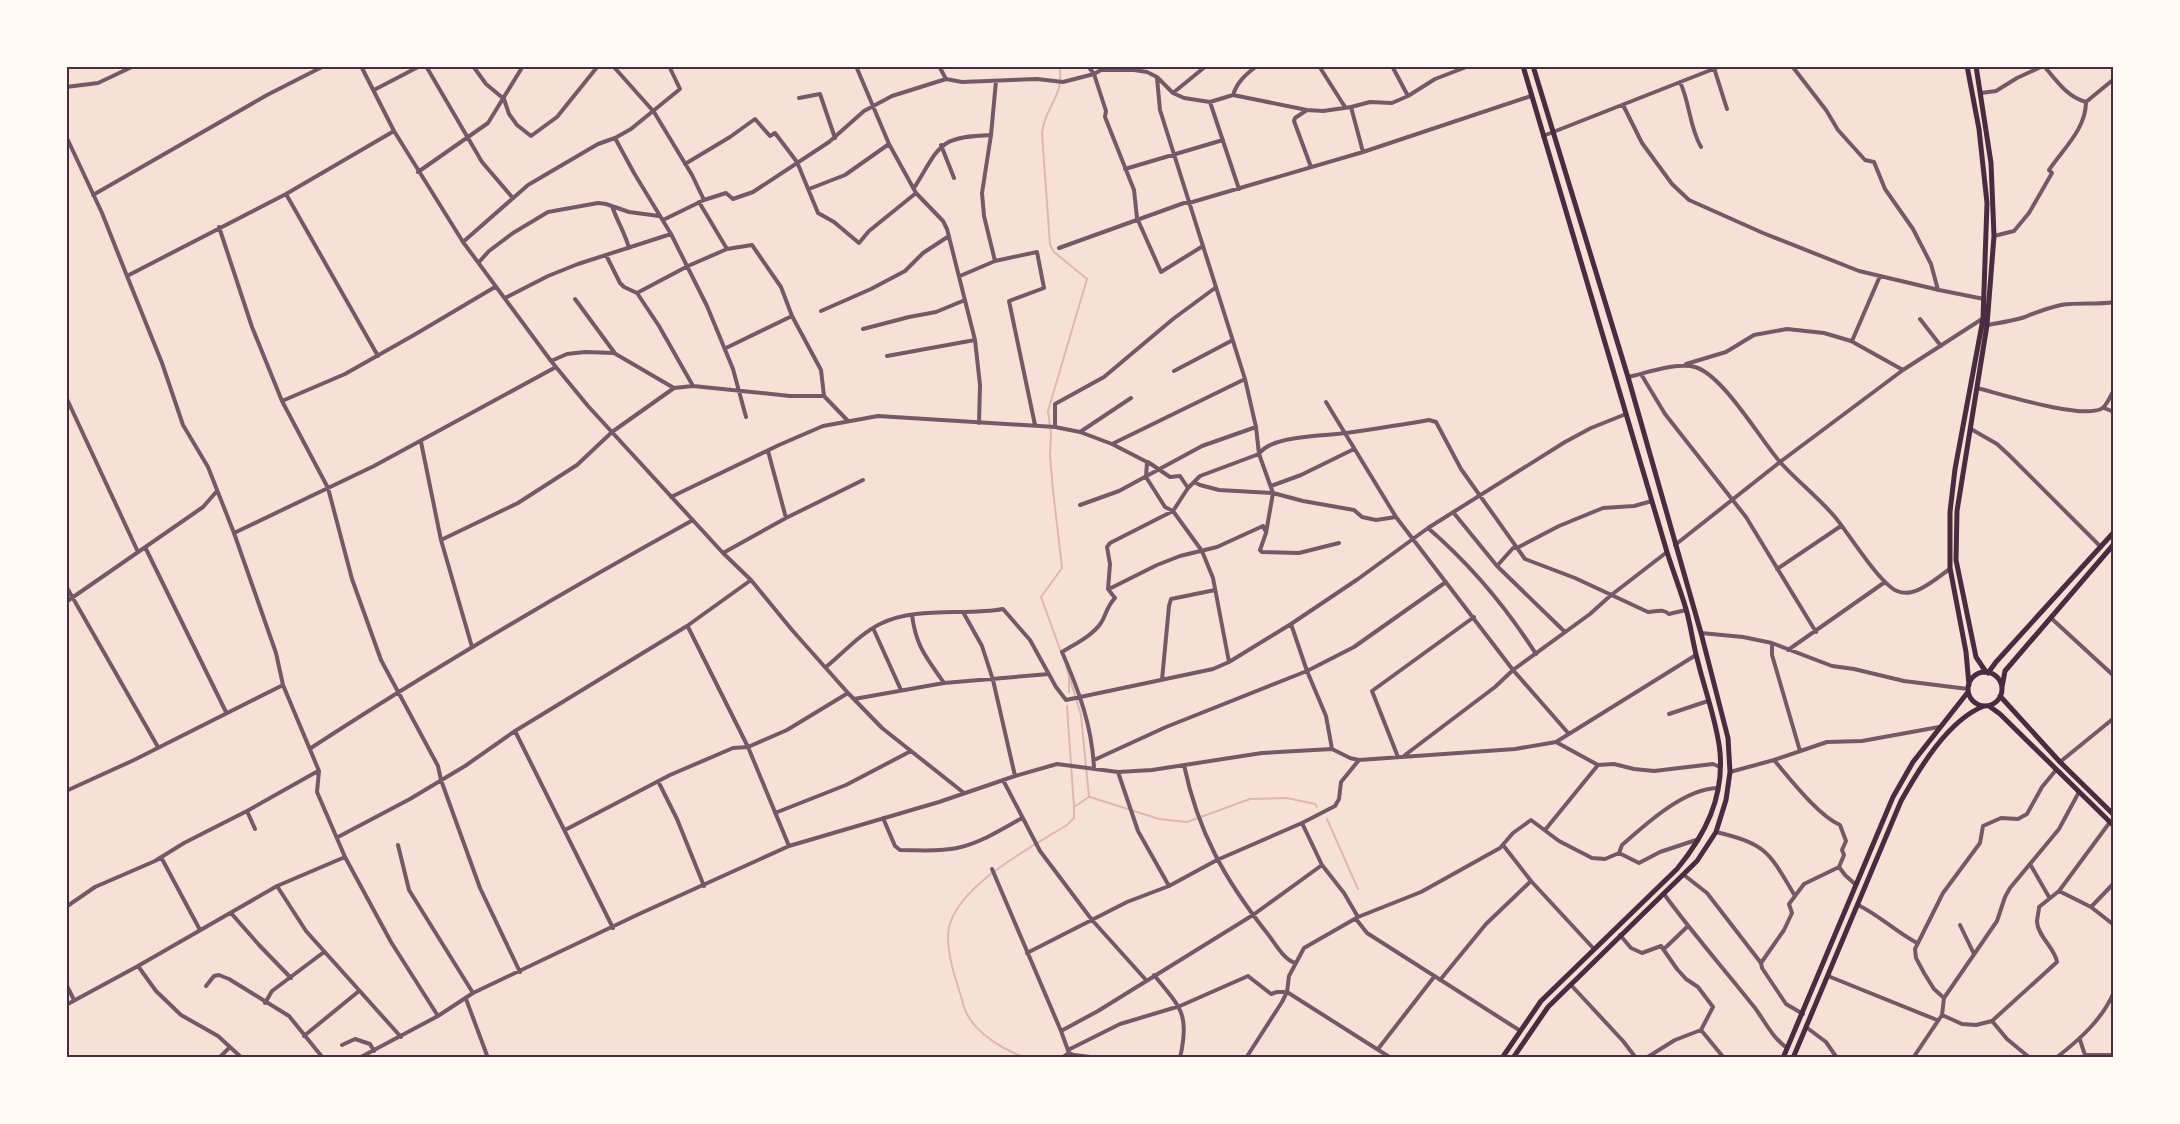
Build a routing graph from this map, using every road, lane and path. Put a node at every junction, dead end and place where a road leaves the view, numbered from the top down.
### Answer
1 (134, 66) edge
2 (324, 66) edge
3 (361, 66) edge
4 (426, 66) edge
5 (473, 66) edge
6 (524, 66) edge
7 (598, 66) edge
8 (613, 66) edge
9 (669, 66) edge
10 (856, 66) edge
11 (939, 66) edge
12 (1088, 66) edge
13 (1152, 66) edge
14 (1206, 66) edge
15 (1257, 66) edge
16 (1319, 66) edge
17 (1392, 66) edge
18 (1469, 66) edge
19 (1523, 66) edge
20 (1533, 66) edge
21 (1721, 66) edge
22 (1792, 66) edge
23 (1967, 66) edge
24 (1976, 66) edge
25 (2044, 66) edge
26 (418, 67) edge
27 (1714, 68) junction
28 (1147, 72) junction
29 (1094, 74) junction
30 (1157, 77) junction
31 (946, 79) junction
32 (2114, 79) edge
33 (996, 81) junction
34 (1680, 82) junction
35 (66, 87) edge
36 (374, 90) junction
37 (1173, 93) junction
38 (1981, 93) junction
39 (1233, 95) junction
40 (1408, 96) junction
41 (1531, 96) junction
42 (799, 98) dead end
43 (504, 99) junction
44 (1210, 102) junction
45 (2086, 102) junction
46 (1623, 105) junction
47 (873, 106) junction
48 (1345, 107) junction
49 (1351, 107) junction
50 (1727, 109) dead end
51 (1307, 110) junction
52 (654, 112) junction
53 (394, 131) junction
54 (1553, 132) junction
55 (991, 135) junction
56 (1543, 135) junction
57 (66, 136) edge
58 (469, 137) junction
59 (615, 138) junction
60 (835, 138) junction
61 (1223, 140) junction
62 (889, 144) junction
63 (942, 145) junction
64 (1701, 147) dead end
65 (1363, 152) junction
66 (1174, 154) junction
67 (797, 162) junction
68 (685, 164) junction
69 (1311, 167) junction
70 (1125, 169) junction
71 (417, 172) junction
72 (954, 178) dead end
73 (809, 189) junction
74 (1239, 189) junction
75 (915, 190) junction
76 (286, 194) junction
77 (93, 195) junction
78 (512, 197) junction
79 (704, 200) junction
80 (699, 202) junction
81 (1189, 203) junction
82 (612, 206) junction
83 (662, 218) junction
84 (1137, 218) junction
85 (219, 228) junction
86 (671, 234) junction
87 (949, 236) junction
88 (1994, 236) junction
89 (463, 242) junction
90 (1203, 246) junction
91 (629, 248) junction
92 (1059, 248) dead end
93 (727, 249) junction
94 (606, 255) junction
95 (995, 261) junction
96 (479, 262) junction
97 (688, 266) junction
98 (127, 276) junction
99 (960, 276) junction
100 (1880, 276) junction
101 (495, 286) junction
102 (1215, 288) junction
103 (1939, 290) junction
104 (636, 293) junction
105 (505, 298) junction
106 (575, 299) dead end
107 (1984, 299) junction
108 (965, 300) junction
109 (2114, 302) edge
110 (821, 310) dead end
111 (792, 316) junction
112 (1920, 319) dead end
113 (1983, 319) junction
114 (1987, 325) junction
115 (863, 329) dead end
116 (975, 340) junction
117 (1231, 341) junction
118 (1851, 341) junction
119 (1941, 346) junction
120 (726, 348) junction
121 (614, 353) junction
122 (378, 356) junction
123 (887, 356) dead end
124 (551, 361) junction
125 (1684, 365) junction
126 (556, 368) junction
127 (1903, 370) junction
128 (1174, 371) dead end
129 (1641, 374) junction
130 (1628, 377) junction
131 (1245, 379) junction
132 (693, 386) junction
133 (674, 388) junction
134 (1977, 388) junction
135 (738, 389) junction
136 (2114, 390) edge
137 (824, 396) junction
138 (66, 398) edge
139 (1131, 398) dead end
140 (282, 401) junction
141 (1326, 402) dead end
142 (2104, 408) junction
143 (2114, 412) edge
144 (1626, 414) junction
145 (746, 417) dead end
146 (848, 421) junction
147 (979, 423) junction
148 (1035, 425) junction
149 (1052, 427) junction
150 (1256, 427) junction
151 (1971, 429) junction
152 (612, 432) junction
153 (1080, 432) junction
154 (1344, 434) junction
155 (421, 441) junction
156 (1112, 444) junction
157 (1354, 449) junction
158 (768, 451) junction
159 (1259, 454) junction
160 (1147, 462) junction
161 (1780, 462) junction
162 (1160, 469) junction
163 (1146, 477) junction
164 (863, 480) dead end
165 (1194, 482) junction
166 (1271, 486) junction
167 (328, 488) junction
168 (1188, 488) junction
169 (217, 492) junction
170 (1273, 493) junction
171 (1480, 495) junction
172 (671, 497) junction
173 (1653, 501) junction
174 (1733, 501) junction
175 (1080, 505) dead end
176 (1173, 511) junction
177 (1453, 512) junction
178 (1396, 517) junction
179 (786, 518) junction
180 (693, 520) junction
181 (1841, 526) junction
182 (1428, 528) junction
183 (1265, 530) junction
184 (2114, 532) edge
185 (234, 533) junction
186 (441, 540) junction
187 (1415, 540) junction
188 (1339, 543) dead end
189 (2114, 544) edge
190 (1675, 545) junction
191 (145, 547) junction
192 (2102, 547) junction
193 (1517, 548) junction
194 (1202, 551) junction
195 (138, 552) junction
196 (1667, 552) junction
197 (723, 553) junction
198 (1497, 566) junction
199 (1777, 568) junction
200 (1950, 568) junction
201 (751, 580) junction
202 (1446, 582) junction
203 (1885, 582) junction
204 (66, 586) edge
205 (1108, 589) junction
206 (1215, 590) junction
207 (1610, 596) junction
208 (73, 598) junction
209 (66, 602) edge
210 (1686, 610) junction
211 (963, 611) junction
212 (912, 615) junction
213 (1474, 617) junction
214 (2051, 618) junction
215 (1291, 624) junction
216 (687, 626) junction
217 (873, 628) junction
218 (1565, 632) junction
219 (1815, 632) junction
220 (1701, 633) junction
221 (1772, 643) junction
222 (472, 647) junction
223 (1788, 650) junction
224 (1536, 654) junction
225 (1696, 655) junction
226 (1229, 662) junction
227 (826, 667) junction
228 (1513, 670) junction
229 (1307, 671) junction
230 (1987, 673) junction
231 (1049, 674) junction
232 (2114, 676) edge
233 (993, 680) junction
234 (1162, 680) junction
235 (944, 683) junction
236 (283, 685) junction
237 (2002, 687) junction
238 (1968, 689) junction
239 (901, 690) junction
240 (398, 691) junction
241 (848, 693) junction
242 (1081, 696) junction
243 (2000, 696) junction
244 (854, 699) junction
245 (1708, 701) junction
246 (1986, 706) junction
247 (226, 712) junction
248 (1668, 714) dead end
249 (2114, 718) edge
250 (1939, 727) junction
251 (515, 731) junction
252 (1569, 734) junction
253 (1556, 742) junction
254 (158, 747) junction
255 (748, 747) junction
256 (311, 748) junction
257 (1332, 749) junction
258 (911, 751) junction
259 (1800, 752) junction
260 (1401, 757) junction
261 (1094, 760) junction
262 (1359, 760) junction
263 (1774, 760) junction
264 (2060, 762) junction
265 (1184, 765) junction
266 (1598, 765) junction
267 (1720, 767) junction
268 (1094, 768) junction
269 (2056, 770) junction
270 (319, 771) junction
271 (1118, 772) junction
272 (1730, 772) junction
273 (1015, 776) junction
274 (441, 780) junction
275 (1003, 780) junction
276 (658, 781) junction
277 (1717, 788) junction
278 (66, 790) edge
279 (2079, 791) junction
280 (965, 793) junction
281 (247, 812) junction
282 (775, 813) junction
283 (2114, 815) edge
284 (883, 818) junction
285 (1022, 818) junction
286 (1302, 823) junction
287 (2112, 824) edge
288 (255, 829) dead end
289 (565, 830) junction
290 (1545, 830) junction
291 (1716, 832) junction
292 (338, 837) junction
293 (1700, 838) junction
294 (398, 845) dead end
295 (1503, 845) junction
296 (789, 846) junction
297 (1619, 853) junction
298 (345, 856) junction
299 (161, 857) junction
300 (1217, 860) junction
301 (2030, 864) junction
302 (1322, 865) junction
303 (1839, 867) junction
304 (992, 869) dead end
305 (1684, 875) junction
306 (1531, 881) junction
307 (2114, 883) edge
308 (1857, 885) junction
309 (277, 886) junction
310 (704, 886) junction
311 (1169, 886) junction
312 (2060, 891) junction
313 (1665, 894) junction
314 (1795, 896) junction
315 (2049, 897) junction
316 (1858, 905) junction
317 (66, 907) edge
318 (2091, 908) junction
319 (231, 912) junction
320 (1253, 915) junction
321 (1357, 918) junction
322 (1092, 920) junction
323 (1960, 925) dead end
324 (2114, 925) edge
325 (1688, 926) junction
326 (613, 928) junction
327 (200, 930) junction
328 (1620, 935) junction
329 (1917, 943) junction
330 (1594, 949) junction
331 (1664, 949) junction
332 (324, 952) junction
333 (1027, 953) junction
334 (1974, 954) junction
335 (1295, 963) junction
336 (1761, 963) junction
337 (138, 966) junction
338 (520, 972) junction
339 (1154, 975) junction
340 (1828, 976) junction
341 (1434, 977) junction
342 (291, 978) junction
343 (1146, 980) junction
344 (1440, 980) junction
345 (66, 984) edge
346 (1571, 985) junction
347 (206, 986) dead end
348 (359, 991) junction
349 (1287, 992) junction
350 (2114, 992) edge
351 (473, 993) junction
352 (1944, 998) junction
353 (466, 999) junction
354 (74, 1000) junction
355 (265, 1003) junction
356 (66, 1005) edge
357 (1180, 1006) junction
358 (1803, 1014) junction
359 (1942, 1015) junction
360 (438, 1016) junction
361 (1937, 1020) junction
362 (1992, 1021) junction
363 (1806, 1027) junction
364 (1519, 1030) junction
365 (1701, 1030) junction
366 (1061, 1031) junction
367 (304, 1035) junction
368 (400, 1037) junction
369 (2080, 1040) junction
370 (342, 1045) dead end
371 (230, 1047) junction
372 (1788, 1048) junction
373 (1378, 1049) junction
374 (1252, 1050) junction
375 (374, 1051) junction
376 (1068, 1051) junction
377 (2114, 1055) edge
378 (1389, 1057) edge
379 (219, 1058) edge
380 (242, 1058) edge
381 (323, 1058) edge
382 (359, 1058) edge
383 (488, 1058) edge
384 (1062, 1058) edge
385 (1099, 1058) edge
386 (1180, 1058) edge
387 (1246, 1058) edge
388 (1252, 1058) edge
389 (1502, 1058) edge
390 (1513, 1058) edge
391 (1636, 1058) edge
392 (1646, 1058) edge
393 (1724, 1058) edge
394 (1783, 1058) edge
395 (1793, 1058) edge
396 (1838, 1058) edge
397 (1913, 1058) edge
398 (2030, 1058) edge
399 (2056, 1058) edge

1 - 35 street
2 - 77 street
3 - 36 street
4 - 58 street
5 - 43 street
6 - 43 street
7 - 43 street
8 - 52 street
9 - 52 street
10 - 47 street
11 - 31 street
12 - 29 street
13 - 28 street
14 - 37 street
15 - 39 street
16 - 48 street
17 - 40 street
18 - 40 street
19 - 41 main road
20 - 54 main road
21 - 27 street
22 - 103 street
23 - 107 main road
24 - 38 main road
25 - 38 street
25 - 45 street
26 - 36 street
27 - 34 street
27 - 50 street
28 - 29 street
28 - 30 street
29 - 33 street
29 - 70 street
30 - 37 street
30 - 66 street
31 - 33 street
31 - 47 street
32 - 45 street
33 - 55 street
34 - 46 street
34 - 64 street
36 - 53 street
37 - 44 street
38 - 88 main road
39 - 44 street
39 - 51 street
40 - 49 street
41 - 56 main road
41 - 65 street
42 - 60 street
43 - 58 street
44 - 61 street
45 - 88 street
46 - 54 street
46 - 100 street
47 - 60 street
47 - 62 street
48 - 49 street
48 - 51 street
49 - 65 street
51 - 69 street
52 - 59 street
52 - 68 street
53 - 71 street
53 - 76 street
54 - 56 street
54 - 130 main road
55 - 63 street
55 - 95 street
56 - 144 main road
57 - 77 street
58 - 71 street
58 - 78 street
59 - 78 street
59 - 83 street
60 - 67 street
61 - 66 street
61 - 74 street
62 - 73 street
62 - 75 street
63 - 72 street
63 - 75 street
65 - 69 street
66 - 70 street
66 - 81 street
67 - 68 street
67 - 73 street
67 - 79 street
68 - 79 street
69 - 74 street
70 - 84 street
71 - 89 street
73 - 75 street
74 - 81 street
75 - 87 street
76 - 85 street
76 - 122 street
77 - 98 street
78 - 89 street
79 - 80 street
80 - 83 street
80 - 93 street
81 - 84 street
81 - 90 street
82 - 83 street
82 - 91 street
82 - 96 street
83 - 86 street
84 - 90 street
84 - 92 street
85 - 98 street
85 - 140 street
86 - 91 street
86 - 97 street
87 - 99 street
87 - 110 street
88 - 114 main road
89 - 96 street
90 - 102 street
91 - 94 street
93 - 97 street
93 - 111 street
94 - 104 street
94 - 105 street
95 - 99 street
95 - 148 street
96 - 101 street
97 - 104 street
97 - 120 street
98 - 169 street
99 - 108 street
100 - 103 street
100 - 118 street
101 - 105 street
101 - 122 street
102 - 117 street
102 - 149 street
103 - 107 street
104 - 132 street
105 - 124 street
106 - 121 street
107 - 113 main road
108 - 115 street
108 - 116 street
109 - 114 street
111 - 120 street
111 - 137 street
112 - 119 street
113 - 119 street
113 - 200 main road
114 - 134 main road
116 - 123 street
116 - 147 street
117 - 128 street
117 - 131 street
118 - 125 street
118 - 127 street
119 - 127 street
120 - 135 street
121 - 124 street
121 - 133 street
122 - 140 street
124 - 126 street
125 - 129 street
125 - 161 street
126 - 152 street
126 - 155 street
127 - 161 street
129 - 130 street
129 - 174 street
130 - 190 main road
131 - 150 street
131 - 156 street
132 - 133 street
132 - 135 street
133 - 152 street
134 - 142 street
134 - 151 main road
135 - 137 street
135 - 145 street
136 - 142 street
137 - 146 street
138 - 195 street
139 - 153 street
140 - 167 street
141 - 154 street
142 - 143 street
144 - 171 street
144 - 173 main road
146 - 147 street
146 - 158 street
147 - 148 street
148 - 149 street
149 - 153 street
150 - 159 street
150 - 162 street
151 - 192 street
151 - 230 main road
152 - 172 street
152 - 186 street
153 - 156 street
154 - 157 street
154 - 159 street
154 - 171 street
155 - 167 street
155 - 186 street
156 - 160 street
157 - 166 street
157 - 178 street
158 - 172 street
158 - 179 street
159 - 165 street
159 - 166 street
160 - 162 street
160 - 163 street
161 - 174 street
161 - 181 street
162 - 163 street
162 - 168 street
163 - 175 street
163 - 176 street
164 - 179 street
165 - 168 street
165 - 170 street
166 - 170 street
167 - 185 street
167 - 240 street
168 - 176 street
169 - 185 street
169 - 191 street
170 - 178 street
170 - 183 street
171 - 177 street
171 - 193 street
172 - 180 street
173 - 193 street
173 - 196 main road
174 - 190 street
174 - 199 street
176 - 194 street
176 - 205 street
177 - 182 street
177 - 198 street
178 - 187 street
179 - 197 street
180 - 197 street
180 - 222 street
181 - 199 street
181 - 203 street
182 - 187 street
182 - 224 street
183 - 188 street
183 - 194 street
184 - 192 main road
185 - 236 street
186 - 222 street
187 - 202 street
187 - 215 street
189 - 214 main road
190 - 220 main road
191 - 195 street
191 - 247 street
192 - 230 main road
193 - 198 street
193 - 207 street
194 - 205 street
194 - 206 street
195 - 208 street
196 - 207 street
196 - 210 main road
197 - 201 street
198 - 218 street
199 - 219 street
200 - 203 street
200 - 238 main road
201 - 216 street
201 - 227 street
202 - 213 street
202 - 229 street
203 - 219 street
204 - 208 street
205 - 242 street
206 - 226 street
206 - 234 street
207 - 210 street
207 - 218 street
208 - 209 street
208 - 254 street
210 - 225 main road
211 - 212 street
211 - 231 street
211 - 233 street
212 - 217 street
212 - 235 street
213 - 228 street
213 - 260 street
214 - 232 street
214 - 237 main road
215 - 226 street
215 - 229 street
216 - 251 street
216 - 255 street
217 - 227 street
217 - 239 street
218 - 224 street
219 - 223 street
220 - 221 street
220 - 272 main road
221 - 223 street
221 - 259 street
222 - 240 street
223 - 238 street
224 - 228 street
225 - 245 main road
225 - 252 street
226 - 234 street
227 - 241 street
228 - 252 street
228 - 260 street
229 - 257 street
229 - 261 street
230 - 237 main road
230 - 238 main road
231 - 233 street
231 - 242 street
233 - 235 street
233 - 273 street
234 - 242 street
235 - 239 street
236 - 247 street
236 - 256 street
237 - 243 main road
238 - 246 main road
238 - 250 main road
239 - 244 street
240 - 256 street
240 - 274 street
241 - 244 street
241 - 255 street
242 - 261 street
243 - 246 main road
243 - 264 main road
244 - 258 street
245 - 248 street
245 - 267 main road
246 - 269 main road
246 - 316 main road
247 - 254 street
249 - 264 street
250 - 259 street
250 - 308 main road
251 - 274 street
251 - 289 street
252 - 253 street
253 - 260 street
253 - 266 street
254 - 278 street
255 - 276 street
255 - 282 street
256 - 270 street
257 - 262 street
257 - 265 street
258 - 280 street
258 - 282 street
259 - 263 street
260 - 262 street
261 - 268 street
262 - 286 street
263 - 272 street
263 - 303 street
264 - 283 main road
265 - 271 street
265 - 300 street
266 - 267 street
266 - 290 street
267 - 277 main road
268 - 271 street
268 - 273 street
269 - 279 main road
269 - 329 street
270 - 281 street
270 - 292 street
271 - 311 street
272 - 291 main road
273 - 275 street
274 - 292 street
274 - 338 street
275 - 280 street
275 - 285 street
276 - 289 street
276 - 310 street
277 - 293 main road
277 - 297 street
279 - 287 main road
279 - 301 street
280 - 284 street
281 - 288 street
281 - 299 street
282 - 296 street
284 - 285 street
284 - 296 street
285 - 322 street
286 - 300 street
286 - 302 street
287 - 312 street
289 - 326 street
290 - 295 street
290 - 297 street
291 - 305 main road
291 - 314 street
292 - 298 street
293 - 297 street
293 - 330 main road
294 - 351 street
295 - 306 street
295 - 321 street
296 - 310 street
298 - 309 street
298 - 360 street
299 - 317 street
299 - 327 street
300 - 311 street
300 - 320 street
301 - 315 street
301 - 334 street
302 - 320 street
302 - 321 street
303 - 308 street
303 - 314 street
304 - 333 street
305 - 313 main road
305 - 336 street
306 - 330 street
306 - 344 street
307 - 318 street
308 - 358 main road
309 - 319 street
309 - 332 street
310 - 326 street
311 - 322 street
312 - 315 street
312 - 318 street
313 - 325 street
313 - 328 main road
314 - 336 street
315 - 362 street
316 - 329 street
316 - 340 main road
318 - 324 street
319 - 327 street
319 - 342 street
320 - 335 street
320 - 339 street
321 - 335 street
321 - 341 street
322 - 333 street
322 - 343 street
323 - 334 street
325 - 331 street
325 - 372 street
326 - 338 street
327 - 337 street
328 - 331 street
328 - 346 main road
329 - 352 street
330 - 364 main road
331 - 365 street
332 - 342 street
332 - 348 street
333 - 366 street
334 - 352 street
335 - 349 street
336 - 358 street
337 - 354 street
337 - 371 street
338 - 351 street
339 - 343 street
339 - 357 street
340 - 361 street
340 - 363 main road
341 - 344 street
341 - 373 street
342 - 355 street
343 - 366 street
344 - 364 street
345 - 354 street
346 - 390 main road
346 - 391 street
347 - 355 street
348 - 367 street
348 - 368 street
349 - 357 street
349 - 373 street
349 - 374 street
350 - 369 street
351 - 353 street
352 - 359 street
353 - 360 street
353 - 383 street
354 - 356 street
355 - 367 street
357 - 376 street
357 - 386 street
358 - 372 main road
359 - 361 street
359 - 362 street
360 - 368 street
361 - 397 street
362 - 398 street
363 - 395 main road
363 - 396 street
364 - 389 main road
365 - 392 street
365 - 393 street
366 - 376 street
367 - 381 street
368 - 375 street
369 - 377 street
369 - 399 street
370 - 375 street
371 - 379 street
371 - 380 street
372 - 394 main road
373 - 378 street
374 - 387 street
374 - 388 street
375 - 382 street
376 - 384 street
376 - 385 street

